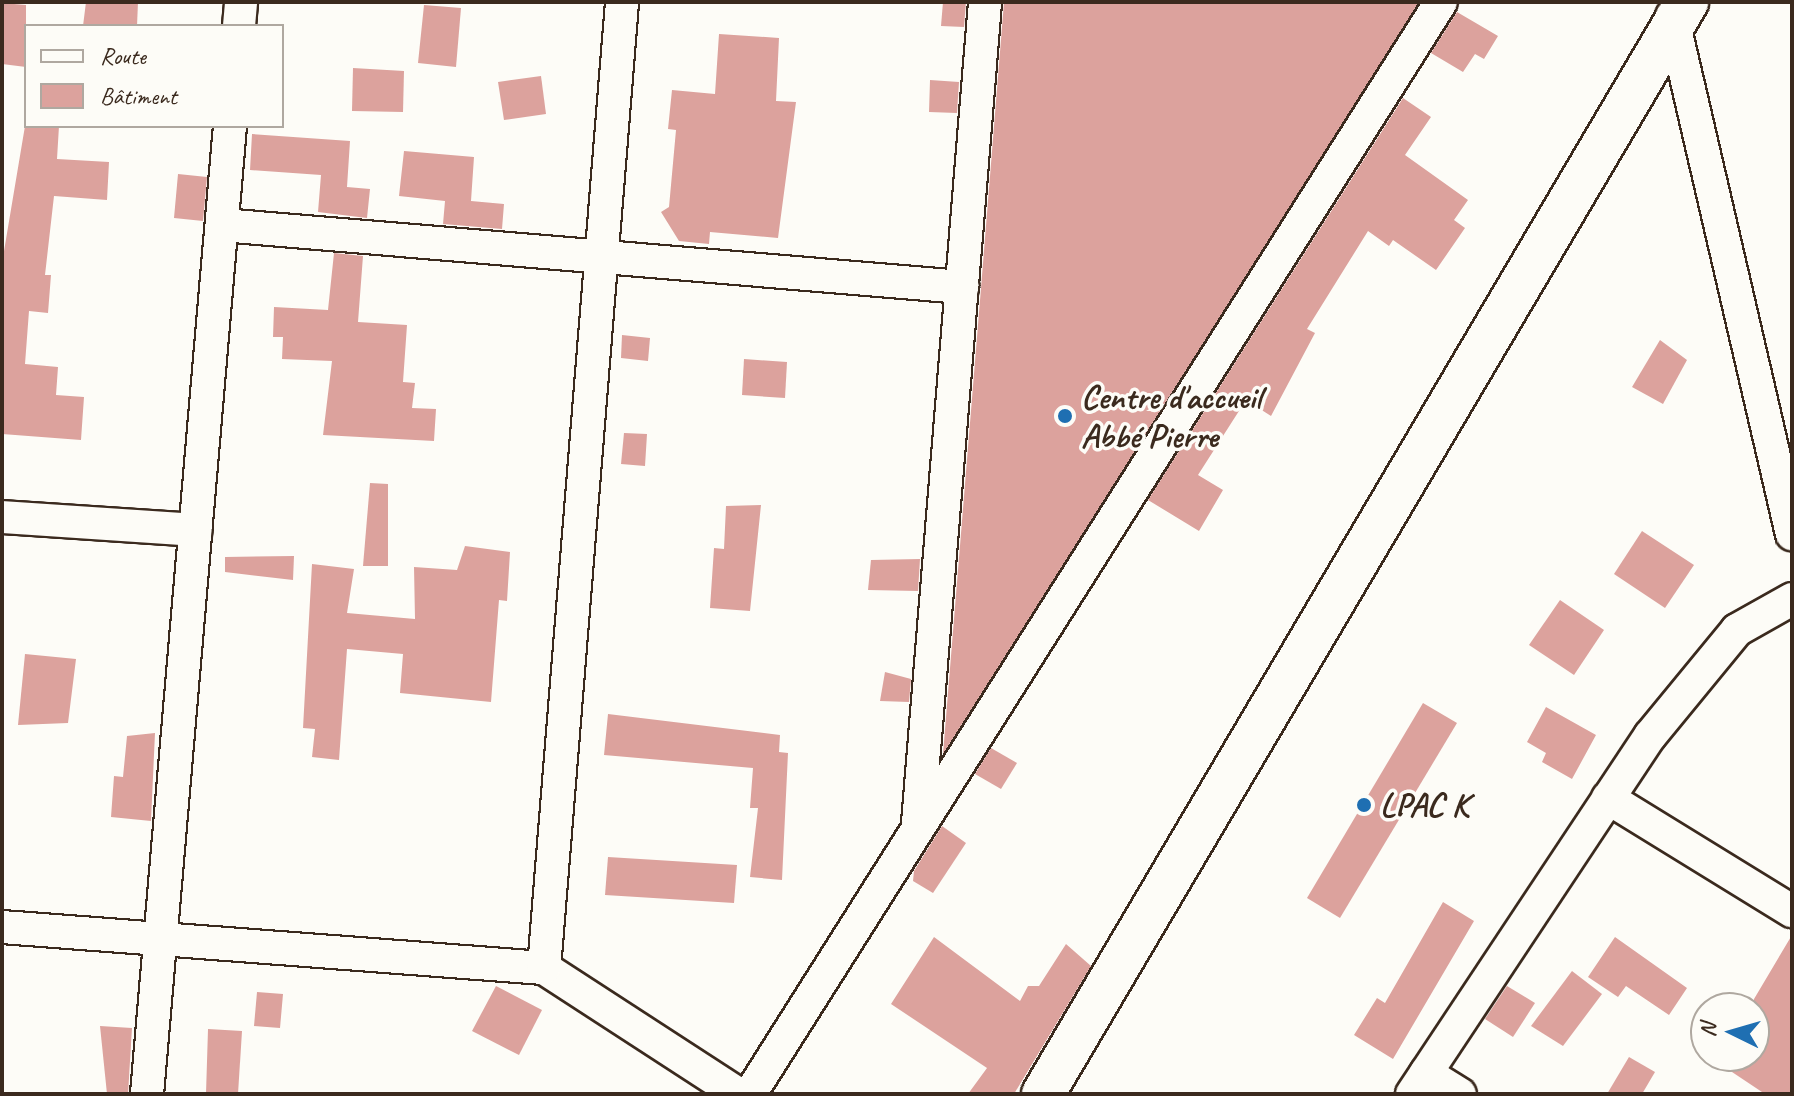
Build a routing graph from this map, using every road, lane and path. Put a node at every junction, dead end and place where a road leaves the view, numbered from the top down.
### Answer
1 (241, 2) edge
2 (622, 2) edge
3 (985, 2) edge
4 (1441, 2) edge
5 (1677, 11) edge
6 (239, 24) edge
7 (230, 128) edge
8 (222, 225) junction
9 (601, 257) junction
10 (962, 287) junction
11 (2, 517) edge
12 (196, 530) junction
13 (1792, 534) edge
14 (1792, 599) edge
15 (1608, 798) junction
16 (917, 830) junction
17 (1792, 911) edge
18 (2, 927) edge
19 (160, 941) junction
20 (544, 968) junction
21 (1419, 1083) edge
22 (147, 1094) edge
23 (738, 1094) edge
24 (750, 1094) edge
25 (1043, 1094) edge
26 (1460, 1094) edge

1 - 6 street
2 - 9 street
3 - 10 street
4 - 16 street
5 - 13 street
5 - 25 main road
7 - 8 street
8 - 9 street
8 - 12 street
9 - 10 street
9 - 20 street
10 - 16 street
11 - 12 street
12 - 19 street
14 - 15 street
15 - 17 street
15 - 21 street
16 - 24 street
18 - 19 street
19 - 20 street
19 - 22 street
20 - 23 street
21 - 26 street

